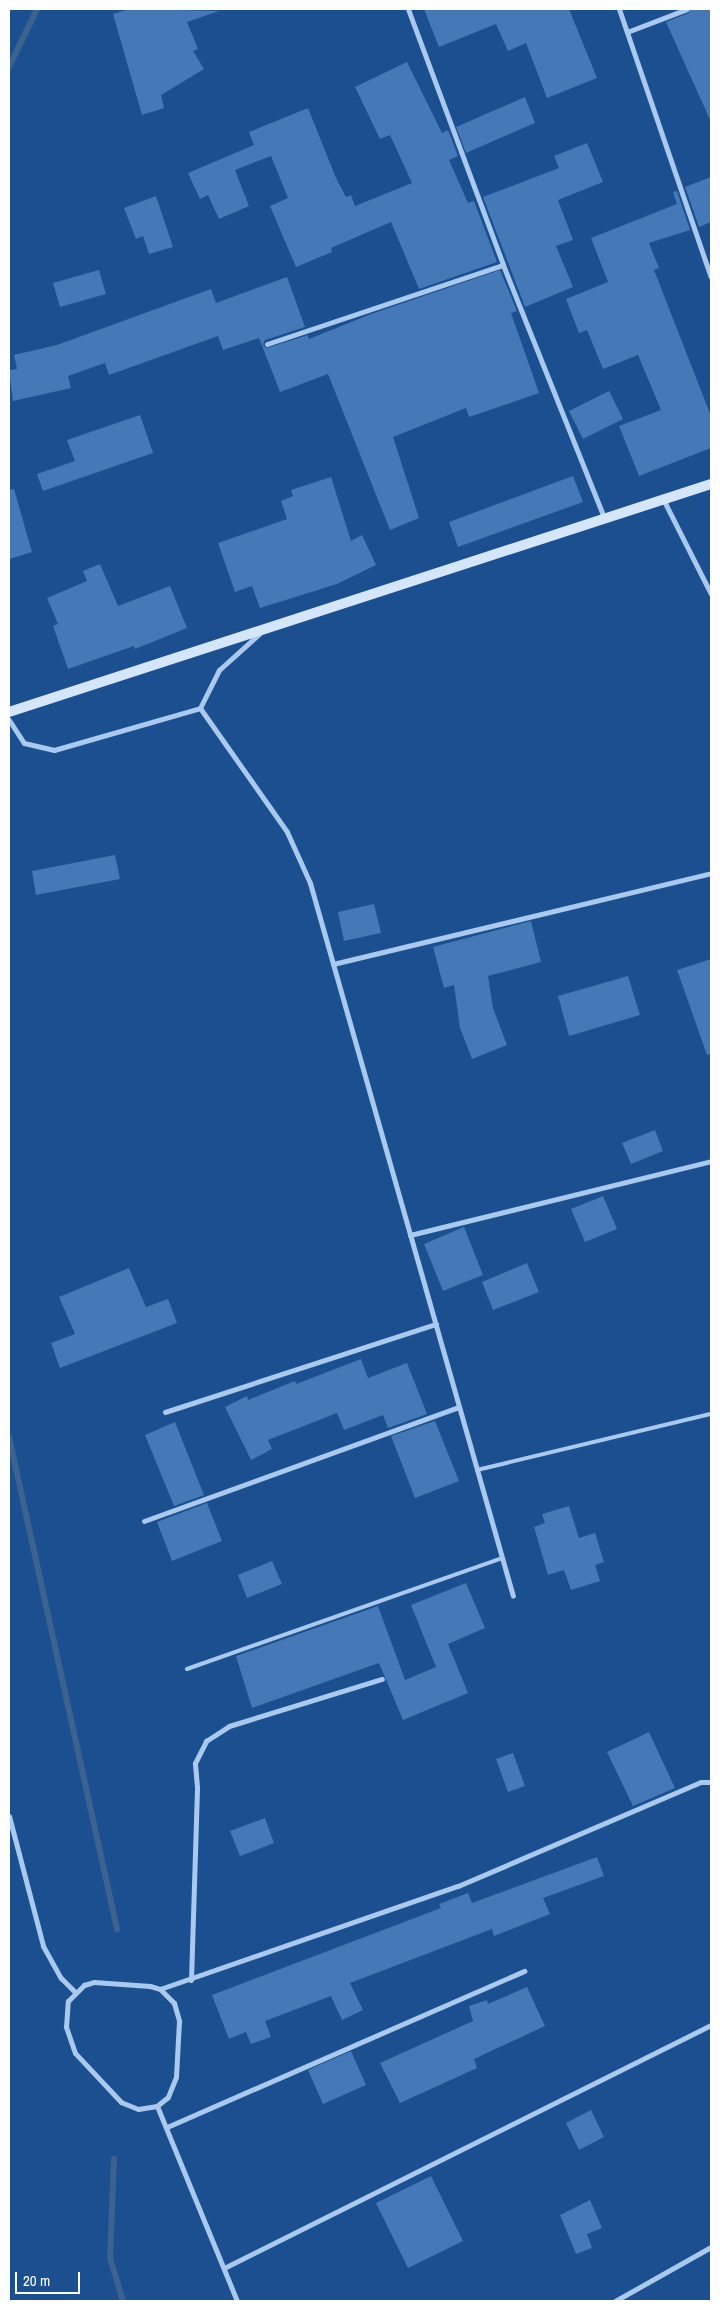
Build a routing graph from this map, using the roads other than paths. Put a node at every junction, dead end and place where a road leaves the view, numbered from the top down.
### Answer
1 (408, 9) edge
2 (619, 9) edge
3 (687, 9) edge
4 (627, 32) junction
5 (503, 265) junction
6 (711, 277) edge
7 (267, 344) dead end
8 (711, 484) edge
9 (663, 499) junction
10 (604, 517) junction
11 (711, 594) edge
12 (269, 625) junction
13 (200, 708) junction
14 (9, 712) edge
15 (9, 720) edge
16 (711, 873) edge
17 (333, 964) junction
18 (711, 1161) edge
19 (410, 1235) junction
20 (436, 1324) junction
21 (459, 1407) junction
22 (165, 1412) dead end
23 (711, 1414) edge
24 (477, 1470) junction
25 (144, 1521) dead end
26 (502, 1558) junction
27 (512, 1596) dead end
28 (187, 1669) dead end
29 (382, 1679) dead end
30 (711, 1782) edge
31 (9, 1816) edge
32 (524, 1971) dead end
33 (191, 1980) junction
34 (160, 1989) junction
35 (75, 1992) junction
36 (711, 2025) edge
37 (157, 2106) junction
38 (167, 2127) junction
39 (711, 2247) edge
40 (224, 2268) junction
41 (237, 2301) edge
42 (615, 2301) edge

1 - 5 street
2 - 4 street
3 - 4 street
4 - 6 street
5 - 7 street
5 - 10 street
8 - 9 street
9 - 10 street
9 - 11 street
10 - 12 street
12 - 13 street
12 - 14 street
13 - 15 street
13 - 17 street
16 - 17 street
17 - 19 street
18 - 19 street
19 - 20 street
20 - 21 street
20 - 22 street
21 - 24 street
21 - 25 street
23 - 24 lane
24 - 26 street
26 - 27 street
26 - 28 lane
29 - 33 street
30 - 33 street
31 - 35 street
32 - 38 street
33 - 34 street
34 - 35 street
34 - 37 street
35 - 37 street
36 - 40 street
37 - 38 street
38 - 40 street
39 - 42 street
40 - 41 street

